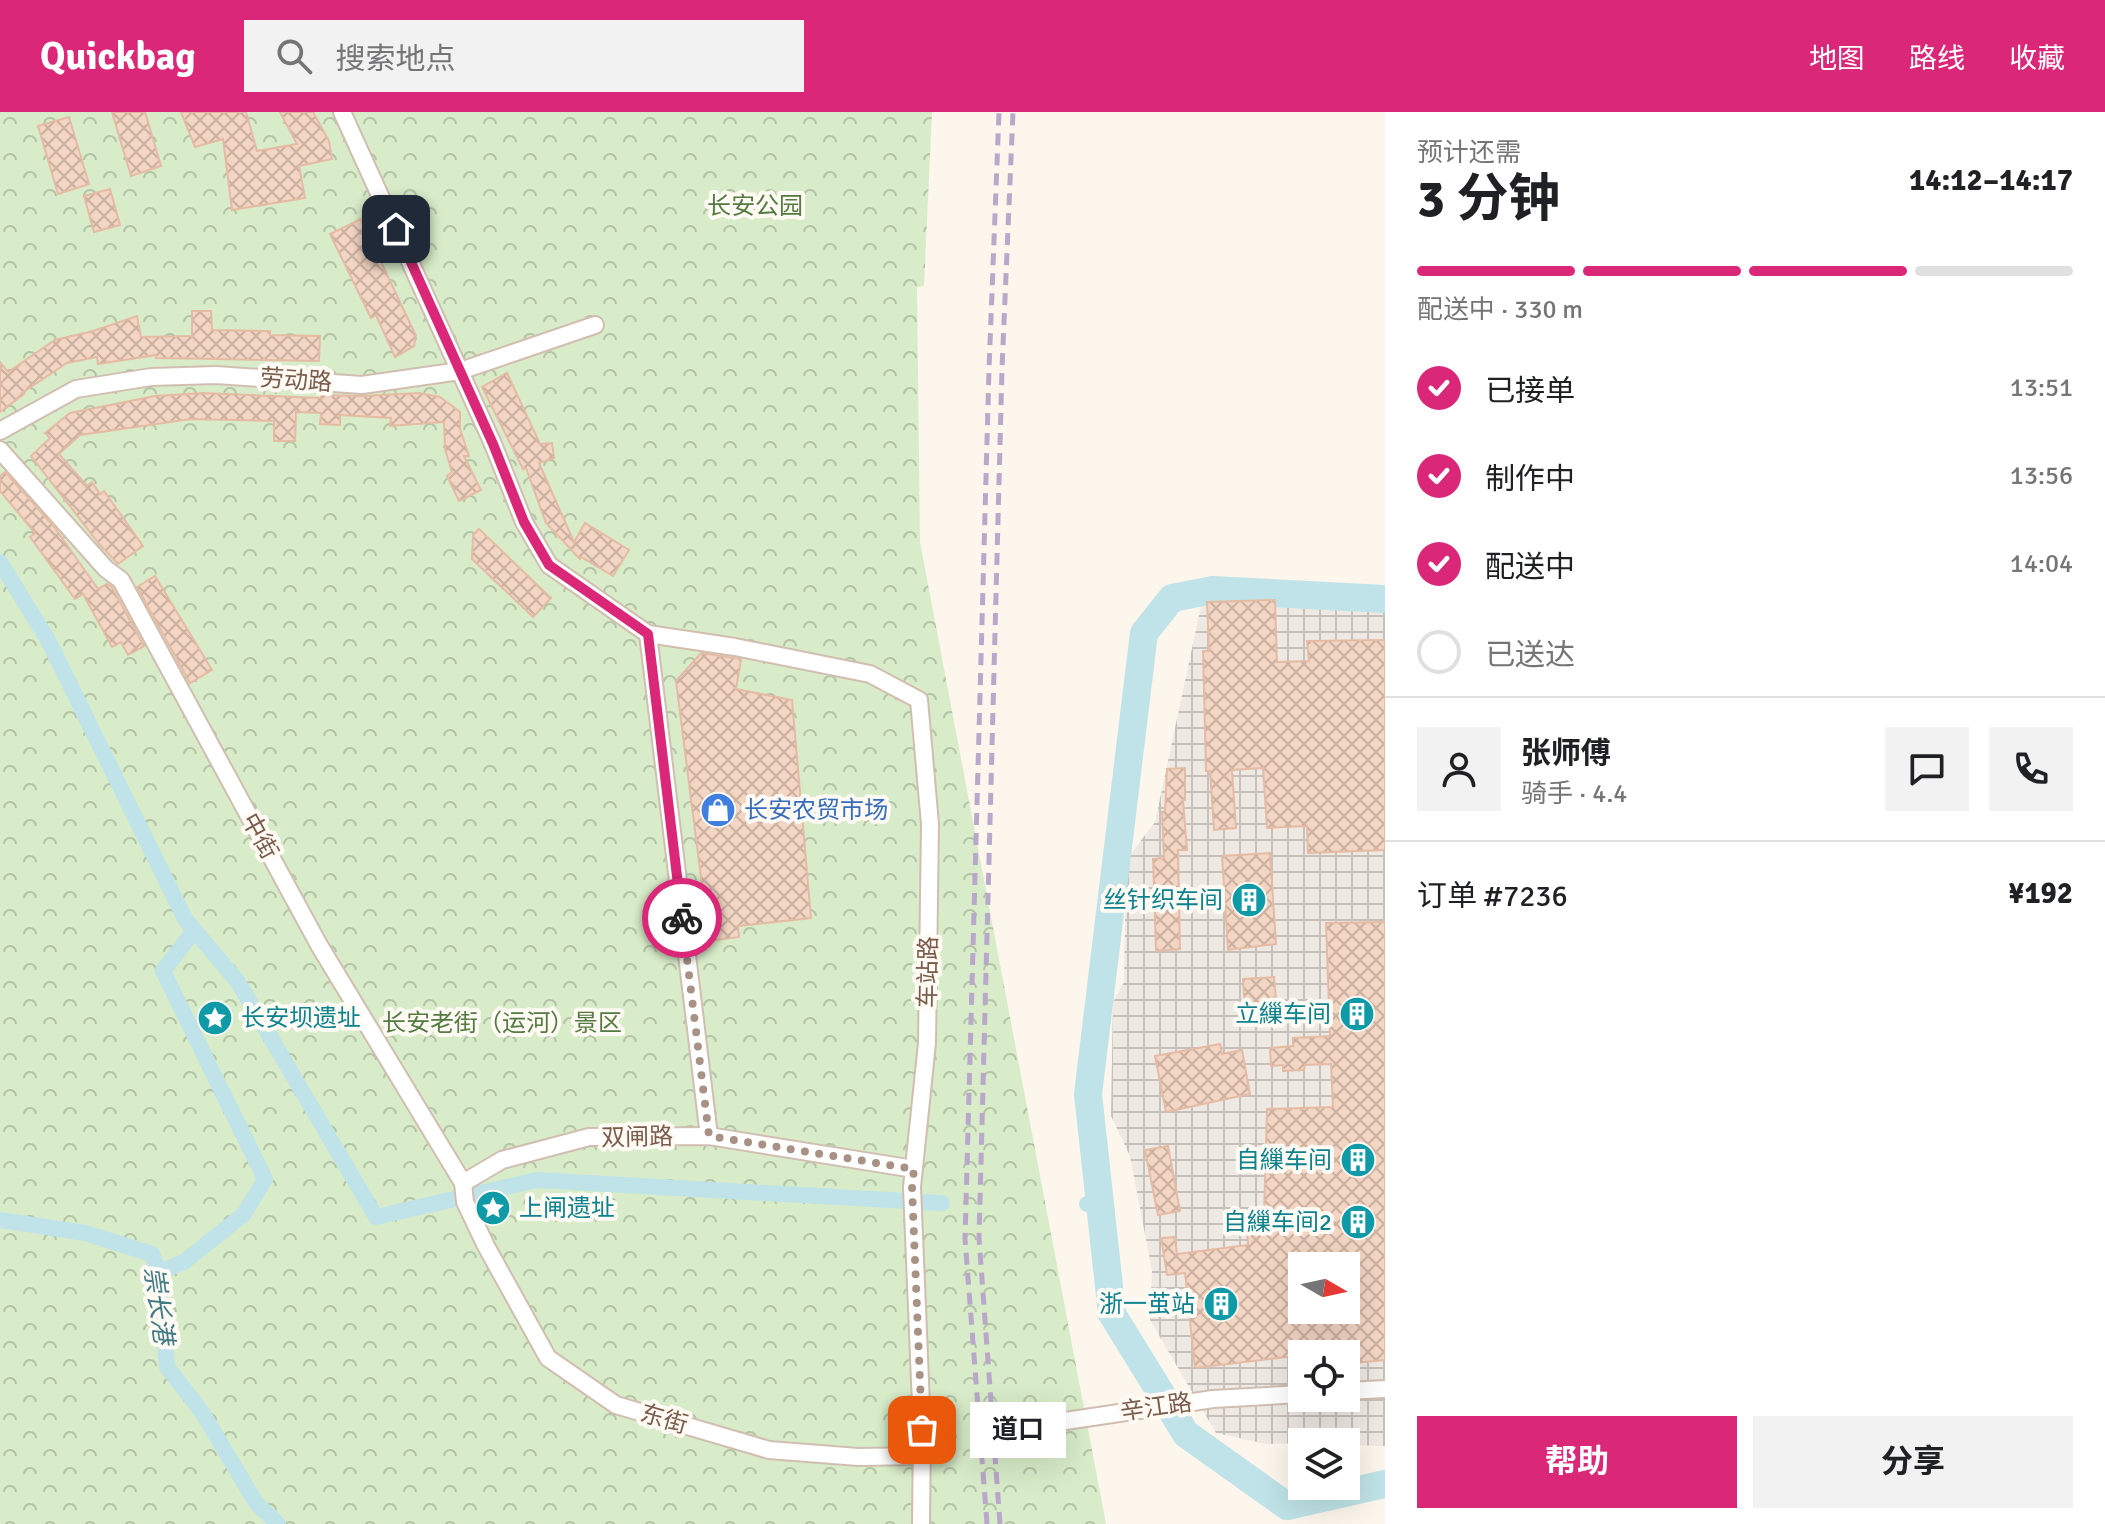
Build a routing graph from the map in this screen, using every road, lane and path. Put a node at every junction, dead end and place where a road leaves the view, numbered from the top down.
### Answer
1 (342, 112) edge
2 (595, 325) dead end
3 (460, 371) junction
4 (0, 431) edge
5 (0, 450) edge
6 (648, 634) junction
7 (709, 1136) junction
8 (914, 1169) junction
9 (464, 1189) junction
10 (486, 1246) joint
11 (1385, 1389) edge
12 (1360, 1390) edge
13 (1288, 1395) edge
14 (1011, 1426) dead end
15 (921, 1456) junction
16 (921, 1524) edge

1 - 3 street
2 - 3 street, 劳动路
3 - 4 street, 劳动路
3 - 6 street
5 - 9 street, 中街
6 - 7 street
6 - 8 street, 车站路
7 - 8 street, 双闸路
7 - 9 street, 双闸路
8 - 15 street, 车站路
9 - 10 street, 中街
10 - 15 street, 东街
11 - 12 street
13 - 14 street, 辛江路
15 - 16 street, 车站路

